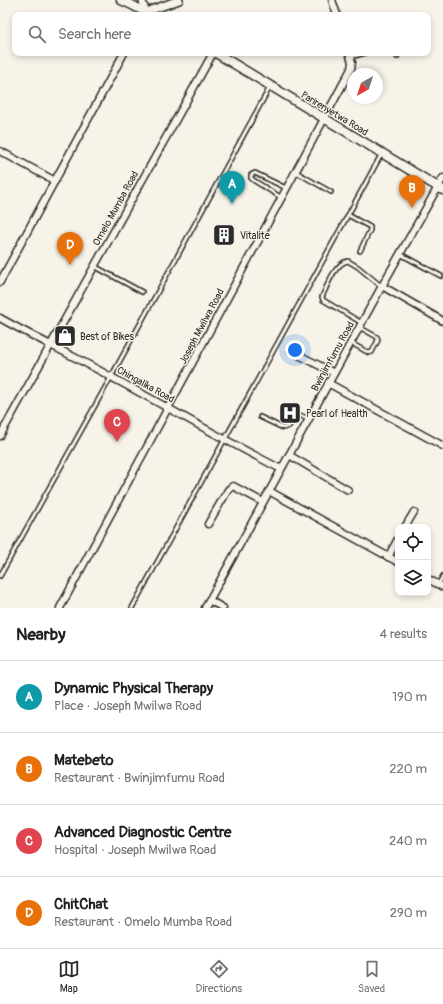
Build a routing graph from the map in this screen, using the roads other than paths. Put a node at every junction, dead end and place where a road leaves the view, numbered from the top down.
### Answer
1 (120, 0) edge
2 (142, 0) edge
3 (180, 0) edge
4 (332, 0) edge
5 (144, 12) edge
6 (146, 12) edge
7 (152, 12) edge
8 (336, 12) edge
9 (122, 56) edge
10 (211, 56) edge
11 (221, 56) edge
12 (349, 56) edge
13 (271, 86) junction
14 (325, 118) junction
15 (0, 151) edge
16 (382, 153) junction
17 (296, 172) junction
18 (443, 178) edge
19 (55, 181) junction
20 (287, 188) junction
21 (440, 188) edge
22 (331, 192) dead end
23 (282, 198) junction
24 (348, 214) junction
25 (360, 251) dead end
26 (400, 254) junction
27 (94, 266) junction
28 (441, 276) dead end
29 (0, 282) edge
30 (382, 286) junction
31 (142, 292) dead end
32 (0, 318) edge
33 (443, 321) edge
34 (360, 325) junction
35 (351, 342) junction
36 (50, 346) junction
37 (291, 351) dead end
38 (334, 373) junction
39 (111, 377) junction
40 (328, 383) junction
41 (168, 408) junction
42 (260, 417) dead end
43 (309, 419) junction
44 (0, 436) edge
45 (224, 440) junction
46 (443, 446) edge
47 (289, 456) junction
48 (281, 469) junction
49 (348, 490) dead end
50 (269, 491) junction
51 (263, 502) junction
52 (414, 512) dead end
53 (208, 524) dead end
54 (407, 524) edge
55 (395, 545) edge
56 (388, 557) junction
57 (395, 560) edge
58 (0, 576) edge
59 (443, 576) edge
60 (431, 581) edge
61 (441, 586) edge
62 (209, 600) junction
63 (60, 608) edge
64 (132, 608) edge
65 (205, 608) edge
66 (223, 608) edge

1 - 5 main road
2 - 6 street
3 - 7 street
4 - 8 street
9 - 19 street
10 - 27 street, Omelo Mumba Road
11 - 13 main road, Parirenyetwa Road
12 - 14 street, Joseph Mwilwa Road
13 - 14 main road, Parirenyetwa Road
13 - 39 lane
14 - 16 main road, Parirenyetwa Road
14 - 17 street, Joseph Mwilwa Road
15 - 19 street
16 - 21 main road, Parirenyetwa Road
16 - 24 lane
17 - 20 street, Joseph Mwilwa Road
17 - 22 lane
18 - 21 street, Bwinjimfumu Road
19 - 29 street
20 - 23 street, Joseph Mwilwa Road
20 - 23 lane
21 - 26 street, Bwinjimfumu Road
23 - 41 street, Joseph Mwilwa Road
24 - 25 lane
24 - 45 lane
26 - 28 lane
26 - 30 street, Bwinjimfumu Road
27 - 31 lane
27 - 36 street, Omelo Mumba Road
30 - 33 street
30 - 34 street, Bwinjimfumu Road
30 - 34 lane
32 - 36 street, Chingalika Road
34 - 35 street, Bwinjimfumu Road
34 - 35 lane
35 - 38 street, Bwinjimfumu Road
36 - 39 street, Chingalika Road
36 - 44 street, Omelo Mumba Road
37 - 38 street
38 - 40 street, Bwinjimfumu Road
39 - 41 street, Chingalika Road
39 - 58 lane
40 - 43 street, Bwinjimfumu Road
40 - 46 street
41 - 45 street, Chingalika Road
41 - 63 street, Joseph Mwilwa Road
42 - 43 lane
43 - 47 street, Bwinjimfumu Road
45 - 48 street, Chingalika Road
45 - 64 lane
47 - 48 street, Bwinjimfumu Road
47 - 49 street
48 - 50 street, Bwinjimfumu Road
50 - 51 street, Bwinjimfumu Road
50 - 56 street
51 - 53 street
51 - 62 street, Bwinjimfumu Road
52 - 54 street
55 - 56 street
56 - 57 street
59 - 61 lane
60 - 61 street
62 - 65 street, Bwinjimfumu Road
62 - 66 street

